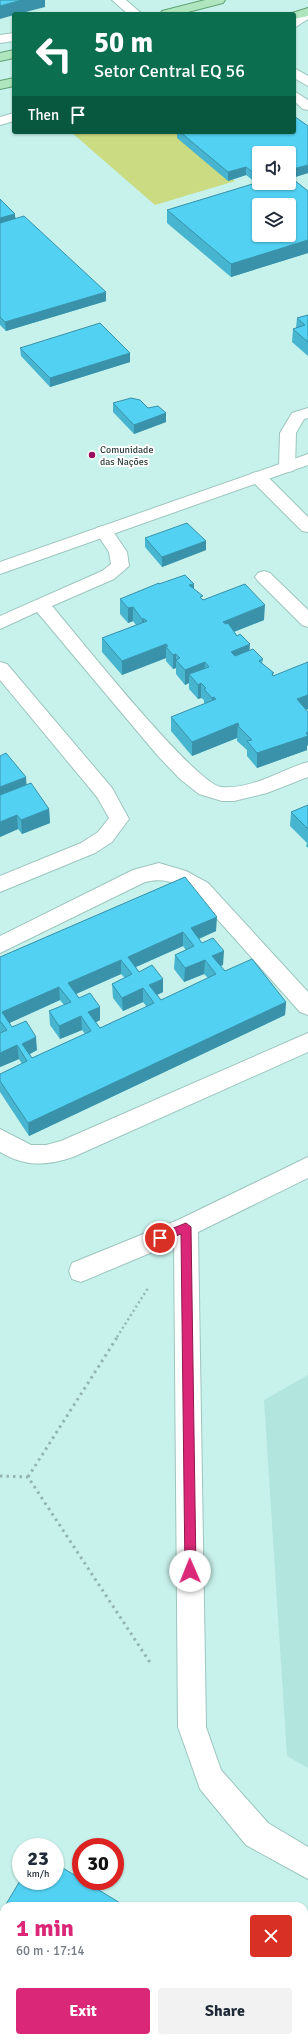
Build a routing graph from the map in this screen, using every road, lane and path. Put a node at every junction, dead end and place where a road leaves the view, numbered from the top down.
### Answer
1 (118, 0) edge
2 (219, 0) edge
3 (133, 12) edge
4 (174, 12) edge
5 (308, 13) edge
6 (296, 15) edge
7 (296, 22) edge
8 (12, 37) edge
9 (0, 39) edge
10 (12, 54) edge
11 (0, 57) edge
12 (296, 73) edge
13 (12, 82) edge
14 (308, 82) edge
15 (0, 85) edge
16 (296, 97) edge
17 (308, 106) edge
18 (12, 118) edge
19 (0, 121) edge
20 (308, 413) edge
21 (308, 459) edge
22 (287, 467) junction
23 (258, 477) junction
24 (308, 527) edge
25 (104, 530) junction
26 (0, 568) edge
27 (264, 577) dead end
28 (40, 604) junction
29 (308, 621) edge
30 (0, 623) edge
31 (0, 668) edge
32 (308, 769) edge
33 (0, 884) edge
34 (0, 945) edge
35 (308, 1006) edge
36 (308, 1042) edge
37 (0, 1139) edge
38 (308, 1167) edge
39 (186, 1227) junction
40 (81, 1271) dead end
41 (152, 1281) dead end
42 (0, 1476) edge
43 (28, 1477) junction
44 (154, 1668) dead end
45 (308, 1864) edge

1 - 3 street
2 - 4 main road
5 - 6 main road
5 - 7 street
8 - 9 street
10 - 11 main road
12 - 14 street
13 - 15 main road
16 - 17 street
18 - 19 street
20 - 22 street
21 - 22 street
22 - 23 street
23 - 24 street
23 - 25 street
25 - 26 street
25 - 28 street
27 - 29 street
28 - 30 street
28 - 32 street
31 - 33 street
34 - 35 street
36 - 37 street
38 - 39 street
39 - 40 street
39 - 45 street
41 - 43 path
42 - 43 path
43 - 44 path

